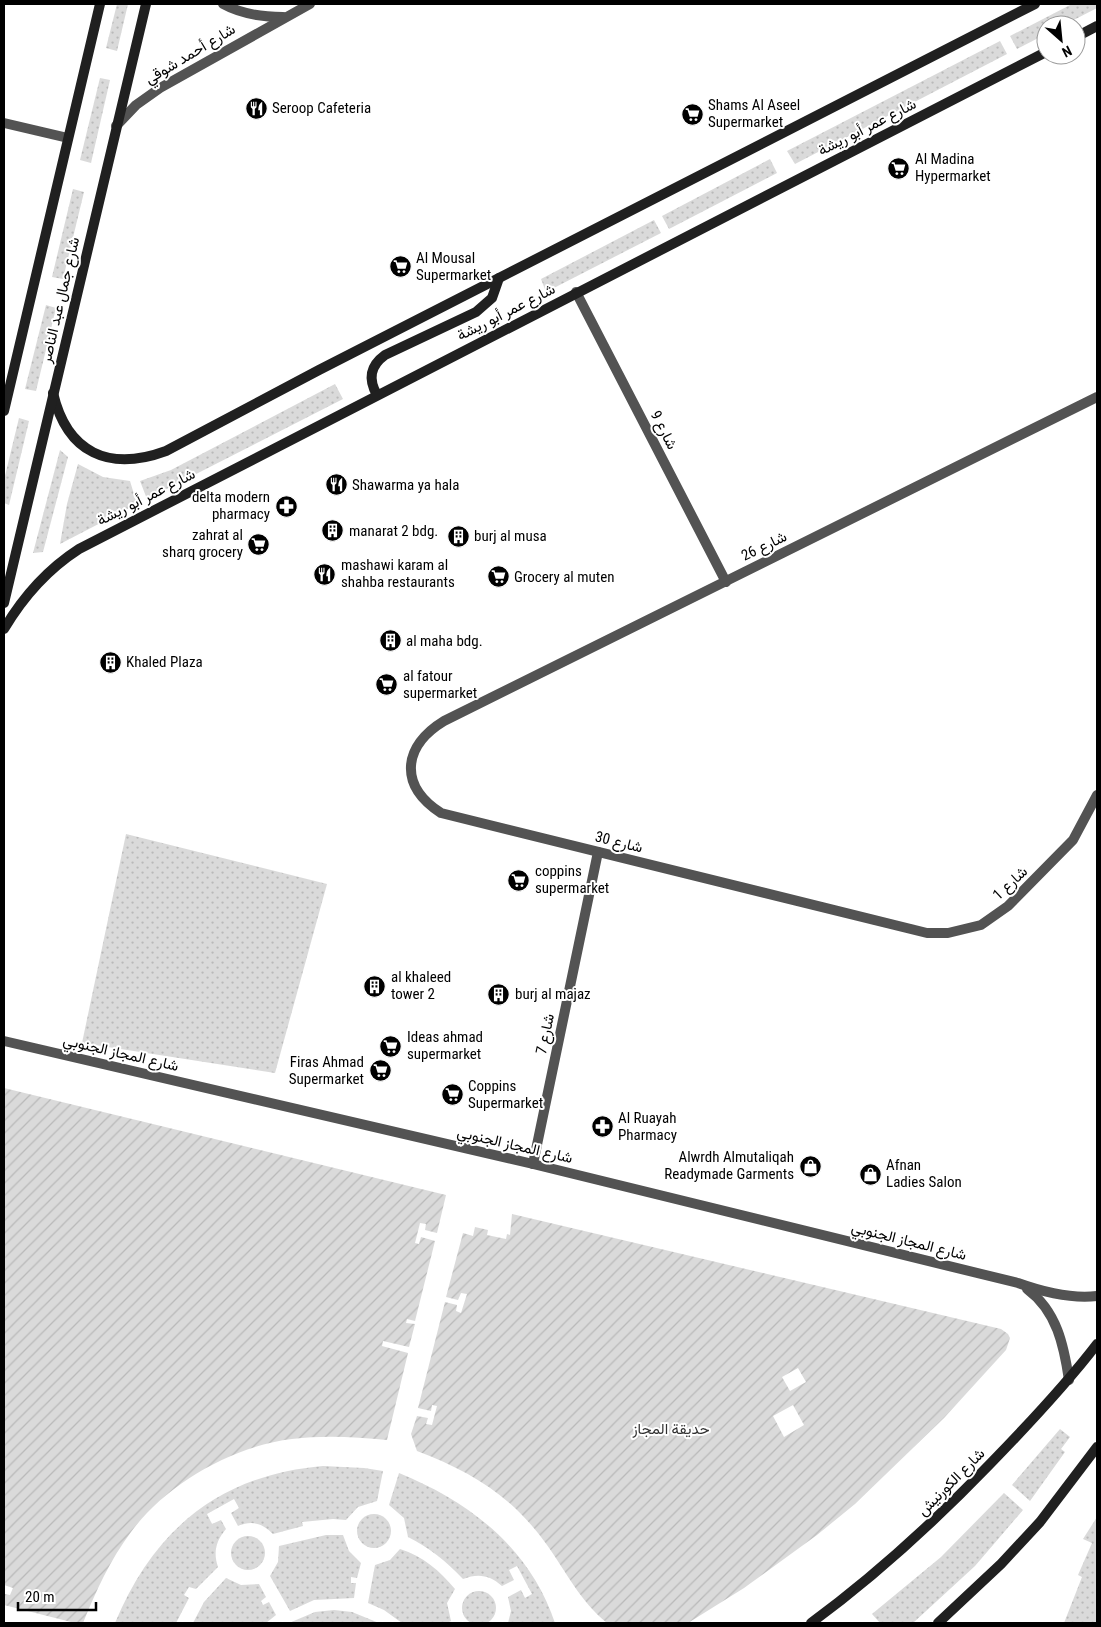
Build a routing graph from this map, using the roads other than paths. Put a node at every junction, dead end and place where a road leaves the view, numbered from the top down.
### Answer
1 (100, 4) edge
2 (146, 4) edge
3 (223, 4) edge
4 (310, 4) edge
5 (1034, 4) edge
6 (284, 17) junction
7 (1036, 57) edge
8 (4, 123) edge
9 (116, 126) junction
10 (68, 138) junction
11 (499, 278) junction
12 (576, 292) junction
13 (53, 393) junction
14 (377, 395) junction
15 (1097, 397) edge
16 (4, 410) edge
17 (726, 582) junction
18 (4, 603) edge
19 (4, 629) edge
20 (444, 720) joint
21 (1097, 795) edge
22 (598, 852) junction
23 (906, 929) joint
24 (4, 1042) edge
25 (533, 1164) junction
26 (1018, 1283) junction
27 (1097, 1296) edge
28 (1097, 1344) edge
29 (1069, 1380) junction
30 (1097, 1447) edge
31 (811, 1623) edge
32 (938, 1623) edge

1 - 10 street, شارع جمال عبد الناصر
2 - 9 street, شارع جمال عبد الناصر
3 - 6 street, شارع أحمد شوقي
4 - 6 street, شارع أحمد شوقي
5 - 11 street
6 - 9 street, شارع أحمد شوقي
7 - 12 street, شارع عمر أبو ريشة
8 - 10 street
9 - 13 street, شارع جمال عبد الناصر
10 - 16 street, شارع جمال عبد الناصر
11 - 13 street
11 - 14 street
12 - 14 street, شارع عمر أبو ريشة
12 - 17 street, شارع 9
13 - 18 street, شارع جمال عبد الناصر
14 - 19 street, شارع عمر أبو ريشة
15 - 17 street, شارع 26
17 - 20 street, شارع 26
20 - 22 street, شارع 30
21 - 23 street, شارع 1
22 - 23 street, شارع 30
22 - 25 street, شارع 7
24 - 25 street, شارع المجاز الجنوبي
25 - 26 street, شارع المجاز الجنوبي
26 - 27 street, شارع المجاز الجنوبي
26 - 29 street, شارع المجاز الجنوبي
28 - 29 street, شارع الكورنيش
29 - 31 street, شارع الكورنيش
30 - 32 street

